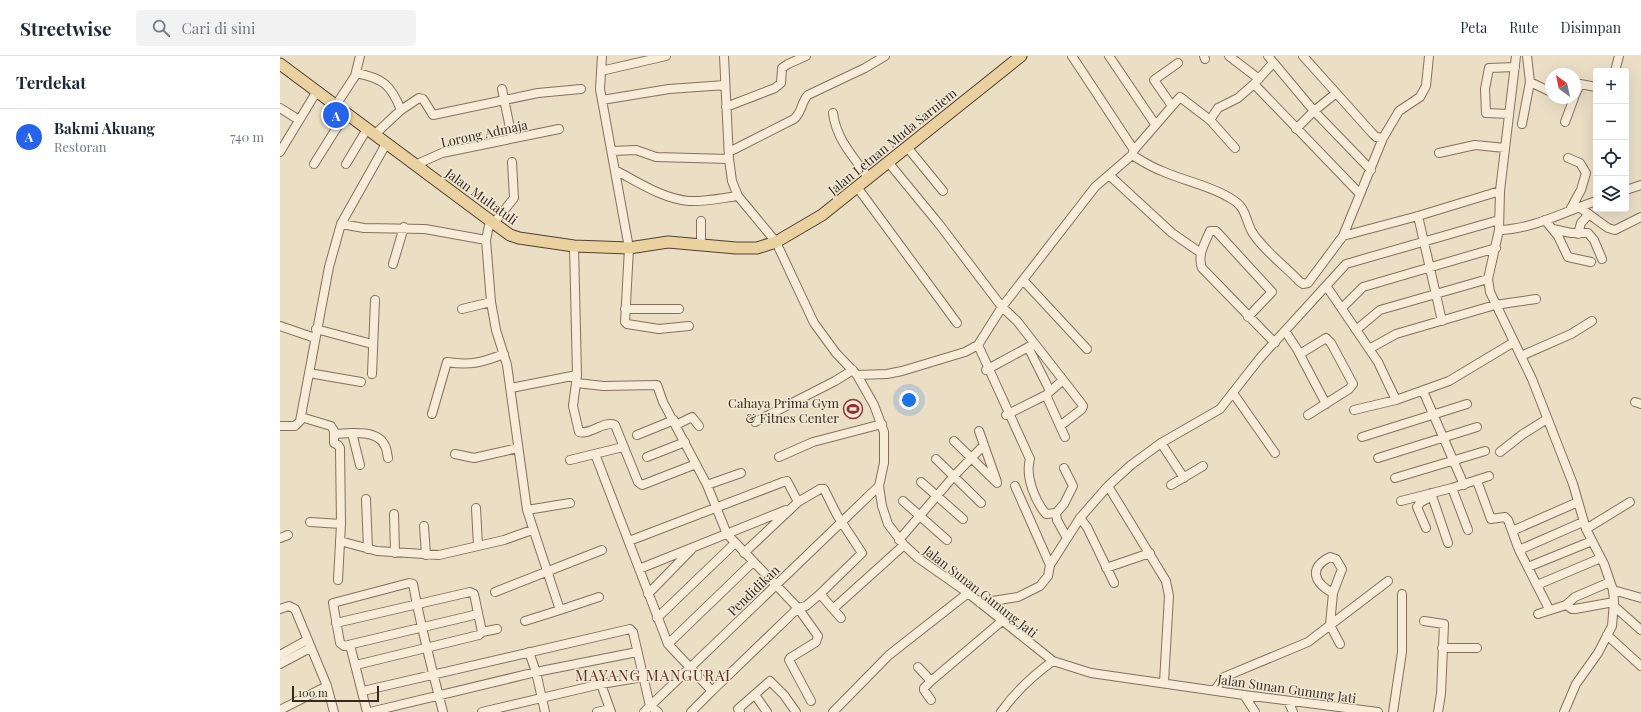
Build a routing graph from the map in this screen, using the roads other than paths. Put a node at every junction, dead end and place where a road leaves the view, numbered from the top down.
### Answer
1 (360, 56) edge
2 (602, 56) edge
3 (666, 56) edge
4 (724, 56) edge
5 (806, 56) edge
6 (885, 56) edge
7 (1021, 56) edge
8 (1072, 56) edge
9 (1109, 56) edge
10 (1229, 56) edge
11 (1303, 56) edge
12 (1429, 56) edge
13 (1516, 56) edge
14 (1527, 56) edge
15 (1619, 56) edge
16 (1271, 59) edge
17 (1178, 63) dead end
18 (280, 64) edge
19 (1515, 67) junction
20 (1616, 68) edge
21 (601, 71) junction
22 (356, 73) junction
23 (1256, 82) junction
24 (1530, 82) junction
25 (725, 84) junction
26 (1581, 84) edge
27 (1593, 86) edge
28 (502, 89) dead end
29 (581, 89) dead end
30 (1545, 89) edge
31 (318, 91) junction
32 (1335, 94) junction
33 (602, 100) junction
34 (504, 101) junction
35 (1572, 104) edge
36 (336, 105) junction
37 (1172, 106) junction
38 (726, 107) junction
39 (280, 108) edge
40 (401, 110) junction
41 (1314, 111) junction
42 (346, 113) junction
43 (833, 113) dead end
44 (1509, 114) junction
45 (300, 120) junction
46 (1210, 120) junction
47 (1565, 122) dead end
48 (1155, 124) junction
49 (1522, 124) dead end
50 (558, 129) dead end
51 (1296, 129) junction
52 (371, 132) junction
53 (512, 138) junction
54 (1383, 138) junction
55 (386, 144) junction
56 (907, 147) junction
57 (1235, 148) dead end
58 (1505, 148) junction
59 (612, 151) junction
60 (280, 152) edge
61 (1133, 152) junction
62 (1439, 153) dead end
63 (729, 155) junction
64 (1568, 158) dead end
65 (512, 162) dead end
66 (888, 162) junction
67 (314, 164) dead end
68 (346, 164) dead end
69 (415, 164) junction
70 (615, 170) junction
71 (1371, 170) junction
72 (1109, 175) junction
73 (869, 178) junction
74 (857, 187) junction
75 (1633, 188) edge
76 (943, 191) dead end
77 (1500, 191) junction
78 (1641, 192) edge
79 (1360, 194) junction
80 (738, 196) junction
81 (1593, 202) edge
82 (1579, 207) junction
83 (1570, 210) junction
84 (1589, 214) junction
85 (1418, 216) junction
86 (1641, 217) edge
87 (1499, 220) junction
88 (1545, 220) junction
89 (701, 221) dead end
90 (492, 222) junction
91 (341, 224) junction
92 (404, 227) junction
93 (1553, 229) junction
94 (1499, 230) junction
95 (1578, 234) junction
96 (1343, 236) junction
97 (486, 240) junction
98 (1424, 241) junction
99 (776, 242) junction
100 (701, 243) junction
101 (574, 246) junction
102 (629, 248) junction
103 (1496, 248) junction
104 (1201, 253) junction
105 (1602, 259) dead end
106 (1591, 262) dead end
107 (393, 264) dead end
108 (1429, 269) junction
109 (1488, 278) junction
110 (1023, 280) junction
111 (1327, 287) junction
112 (1436, 293) junction
113 (1536, 299) dead end
114 (375, 300) dead end
115 (491, 302) junction
116 (1495, 305) junction
117 (1002, 307) junction
118 (1342, 308) junction
119 (462, 309) dead end
120 (625, 309) junction
121 (679, 309) dead end
122 (1248, 316) junction
123 (1442, 321) junction
124 (1592, 321) dead end
125 (957, 323) dead end
126 (280, 326) edge
127 (689, 326) dead end
128 (1356, 330) junction
129 (1285, 331) junction
130 (316, 333) junction
131 (1275, 342) junction
132 (1514, 342) junction
133 (372, 344) junction
134 (978, 345) junction
135 (1031, 345) junction
136 (1087, 349) dead end
137 (1369, 349) junction
138 (504, 354) junction
139 (1300, 354) junction
140 (1521, 356) junction
141 (987, 368) junction
142 (855, 372) junction
143 (309, 373) junction
144 (372, 374) dead end
145 (577, 379) junction
146 (1062, 380) junction
147 (361, 382) dead end
148 (511, 388) junction
149 (1423, 391) junction
150 (1048, 393) junction
151 (1233, 393) junction
152 (1396, 400) junction
153 (1326, 404) junction
154 (1467, 404) dead end
155 (1354, 410) dead end
156 (432, 414) dead end
157 (1008, 414) junction
158 (1434, 414) junction
159 (1308, 415) dead end
160 (301, 417) junction
161 (1547, 419) junction
162 (755, 422) dead end
163 (675, 423) junction
164 (882, 424) junction
165 (280, 426) edge
166 (700, 426) dead end
167 (1060, 426) junction
168 (1477, 427) dead end
169 (979, 431) dead end
170 (352, 433) junction
171 (334, 434) junction
172 (638, 435) dead end
173 (1362, 437) dead end
174 (1443, 437) junction
175 (1066, 438) dead end
176 (954, 441) dead end
177 (685, 442) junction
178 (1161, 443) junction
179 (984, 445) junction
180 (623, 447) junction
181 (518, 448) junction
182 (1485, 451) dead end
183 (1500, 452) dead end
184 (1275, 453) dead end
185 (455, 454) dead end
186 (595, 454) junction
187 (647, 457) dead end
188 (779, 457) dead end
189 (971, 457) junction
190 (388, 458) dead end
191 (1378, 458) dead end
192 (936, 459) dead end
193 (570, 460) dead end
194 (1454, 461) junction
195 (696, 464) junction
196 (360, 465) dead end
197 (1203, 466) dead end
198 (1064, 468) dead end
199 (741, 473) dead end
200 (1489, 476) dead end
201 (953, 477) junction
202 (1184, 478) junction
203 (1395, 478) dead end
204 (1477, 481) junction
205 (921, 482) dead end
206 (707, 485) junction
207 (1171, 485) dead end
208 (1464, 485) junction
209 (879, 486) junction
210 (1015, 486) dead end
211 (1108, 486) junction
212 (1452, 488) junction
213 (1432, 495) junction
214 (937, 496) junction
215 (366, 499) dead end
216 (903, 501) dead end
217 (1401, 501) dead end
218 (798, 502) junction
219 (1578, 502) junction
220 (1630, 502) dead end
221 (570, 503) dead end
222 (981, 503) dead end
223 (716, 507) junction
224 (476, 508) dead end
225 (791, 508) junction
226 (527, 510) junction
227 (1056, 513) junction
228 (394, 514) dead end
229 (920, 517) junction
230 (1080, 518) junction
231 (963, 519) dead end
232 (841, 521) junction
233 (310, 522) dead end
234 (341, 524) junction
235 (424, 526) dead end
236 (1584, 526) junction
237 (1426, 528) dead end
238 (532, 530) junction
239 (1468, 530) dead end
240 (1512, 531) junction
241 (727, 534) junction
242 (288, 535) dead end
243 (280, 538) edge
244 (1067, 538) junction
245 (946, 540) dead end
246 (340, 541) junction
247 (629, 541) junction
248 (1592, 541) junction
249 (901, 543) junction
250 (1448, 543) dead end
251 (735, 544) junction
252 (478, 546) junction
253 (694, 547) junction
254 (368, 549) junction
255 (602, 550) dead end
256 (1519, 550) junction
257 (395, 553) junction
258 (744, 553) junction
259 (1150, 553) junction
260 (426, 555) junction
261 (1601, 558) junction
262 (753, 562) junction
263 (1050, 565) junction
264 (1528, 567) junction
265 (1106, 568) junction
266 (639, 569) junction
267 (547, 572) junction
268 (338, 580) dead end
269 (1388, 581) dead end
270 (1610, 582) junction
271 (1114, 583) dead end
272 (776, 584) junction
273 (1537, 585) junction
274 (1613, 590) junction
275 (495, 592) dead end
276 (968, 593) junction
277 (1333, 593) dead end
278 (648, 594) junction
279 (820, 594) junction
280 (1402, 594) dead end
281 (599, 596) dead end
282 (1641, 598) edge
283 (980, 603) junction
284 (417, 604) junction
285 (1566, 604) junction
286 (1614, 604) junction
287 (798, 608) junction
288 (280, 609) edge
289 (833, 609) junction
290 (1549, 609) junction
291 (560, 610) junction
292 (478, 614) junction
293 (1538, 614) dead end
294 (657, 618) junction
295 (841, 618) dead end
296 (525, 621) dead end
297 (1002, 621) junction
298 (1424, 621) dead end
299 (336, 623) junction
300 (1330, 625) junction
301 (422, 626) junction
302 (497, 629) dead end
303 (1641, 630) edge
304 (482, 632) junction
305 (1607, 635) junction
306 (309, 644) junction
307 (668, 644) junction
308 (1340, 644) dead end
309 (350, 645) junction
310 (426, 648) junction
311 (1442, 648) junction
312 (1476, 648) dead end
313 (529, 652) junction
314 (638, 652) junction
315 (280, 655) edge
316 (1053, 661) junction
317 (280, 664) edge
318 (356, 665) junction
319 (1641, 666) edge
320 (918, 667) dead end
321 (689, 668) junction
322 (536, 672) junction
323 (432, 674) junction
324 (643, 677) junction
325 (930, 681) junction
326 (1164, 682) junction
327 (601, 684) junction
328 (327, 686) junction
329 (1215, 690) junction
330 (712, 691) junction
331 (363, 692) junction
332 (438, 694) junction
333 (755, 695) junction
334 (1244, 695) junction
335 (542, 698) junction
336 (931, 700) dead end
337 (811, 701) dead end
338 (1288, 701) junction
339 (650, 706) junction
340 (280, 710) edge
341 (610, 710) edge
342 (1362, 711) edge
343 (334, 712) edge
344 (369, 712) edge
345 (443, 712) edge
346 (482, 712) edge
347 (545, 712) edge
348 (597, 712) edge
349 (644, 712) edge
350 (658, 712) edge
351 (691, 712) edge
352 (740, 712) edge
353 (767, 712) edge
354 (796, 712) edge
355 (833, 712) edge
356 (1001, 712) edge
357 (1255, 712) edge
358 (1293, 712) edge
359 (1378, 712) edge
360 (1393, 712) edge
361 (1438, 712) edge
362 (1564, 712) edge

1 - 22 street
2 - 21 street
3 - 21 street
4 - 25 street
5 - 38 street
6 - 63 street
7 - 56 main road, Jalan Letnan Muda Sarniem
8 - 61 street
9 - 48 street
10 - 23 street
11 - 32 street
12 - 54 street
13 - 19 street
14 - 24 street
15 - 20 street
16 - 23 street
16 - 41 street
17 - 37 street
18 - 31 main road, Jalan Multatuli
19 - 44 street
19 - 44 street
21 - 33 street
22 - 36 street
22 - 40 street
23 - 46 street
23 - 51 street
24 - 30 street
24 - 49 street
25 - 33 street
25 - 38 street
26 - 27 street
28 - 34 street
29 - 34 street
31 - 36 main road, Jalan Multatuli
31 - 45 street
32 - 41 street
32 - 54 street
33 - 59 street
34 - 40 street
34 - 53 street
35 - 47 street
36 - 42 main road, Jalan Multatuli
37 - 46 street
37 - 48 street
38 - 63 street
39 - 45 street
40 - 52 street
41 - 51 street
41 - 71 street
42 - 52 main road, Jalan Multatuli
42 - 67 street
43 - 73 street
44 - 58 street
45 - 60 street
46 - 57 street
48 - 61 street
50 - 53 street, Lorong Admaja
51 - 79 street
52 - 55 main road, Jalan Multatuli
52 - 68 street
53 - 69 street, Lorong Admaja
54 - 71 street
55 - 69 main road, Jalan Multatuli
55 - 91 street
56 - 66 main road, Jalan Letnan Muda Sarniem
56 - 76 street
58 - 62 street
58 - 77 street
59 - 63 street
59 - 70 street
61 - 72 street
61 - 96 street
63 - 80 street
64 - 83 street
65 - 90 street
66 - 73 main road, Jalan Letnan Muda Sarniem
66 - 117 street
69 - 90 main road, Jalan Multatuli
70 - 80 street
70 - 102 street
71 - 79 street
72 - 104 street
72 - 110 street
73 - 74 main road, Jalan Letnan Muda Sarniem
74 - 99 main road, Jalan Letnan Muda Sarniem
74 - 125 street
75 - 78 street
77 - 85 street
77 - 87 street
79 - 96 street
80 - 99 street, Jalan Sunan Gunung Jati
81 - 82 street
82 - 83 street
82 - 84 street
83 - 88 street
84 - 86 street
84 - 95 street
85 - 96 street
85 - 98 street
87 - 94 street
87 - 98 street
88 - 93 street
88 - 94 street
89 - 100 street
90 - 97 street
90 - 101 main road, Jalan Multatuli
91 - 92 street
91 - 130 street
92 - 97 street
92 - 107 street
93 - 95 street
93 - 106 street
94 - 103 street
95 - 105 street
97 - 115 street
98 - 108 street
98 - 111 street
99 - 100 main road, Jalan Multatuli
99 - 142 street, Jalan Sunan Gunung Jati
100 - 102 main road, Jalan Multatuli
101 - 102 main road, Jalan Multatuli
101 - 145 street
102 - 120 street
103 - 108 street
103 - 109 street
104 - 122 street
104 - 122 street
108 - 112 street
108 - 118 street
109 - 112 street
109 - 116 street
110 - 117 street
110 - 136 street
111 - 118 street
111 - 129 street
112 - 123 street
112 - 128 street
113 - 116 street
114 - 133 street
115 - 119 street
115 - 138 street
116 - 123 street
116 - 132 street
117 - 134 street
117 - 135 street
118 - 128 street
120 - 121 street
120 - 127 street
122 - 131 street
123 - 137 street
124 - 140 street
126 - 130 street
128 - 137 street
129 - 131 street
129 - 139 street
130 - 133 street
130 - 143 street
131 - 151 street
132 - 140 street
132 - 149 street
133 - 144 street
134 - 141 street
134 - 142 street
135 - 141 street
135 - 146 street
135 - 150 street
137 - 152 street
138 - 148 street
138 - 156 street
139 - 153 street
139 - 153 street
140 - 161 street
141 - 157 street
142 - 162 street
142 - 164 street, Jalan Sunan Gunung Jati
143 - 147 street
143 - 160 street
145 - 148 street
145 - 163 street
145 - 180 street
146 - 150 street
146 - 167 street
148 - 181 street
149 - 152 street
149 - 158 street
150 - 157 street
150 - 167 street
151 - 178 street
151 - 184 street
152 - 155 street
153 - 159 street
154 - 158 street
157 - 227 street
158 - 173 street
158 - 174 street
160 - 165 street
160 - 171 street
161 - 183 street
161 - 219 street
163 - 166 street
163 - 172 street
163 - 177 street
164 - 188 street
164 - 209 street, Jalan Sunan Gunung Jati
167 - 175 street
168 - 174 street
169 - 179 street
170 - 171 street
170 - 190 street
170 - 196 street
171 - 234 street
174 - 191 street
174 - 194 street
176 - 189 street
177 - 187 street
177 - 195 street
178 - 202 street
178 - 211 street
179 - 189 street
179 - 189 street
180 - 186 street
180 - 195 street
181 - 185 street
181 - 226 street
182 - 194 street
186 - 193 street
186 - 247 street
189 - 201 street
192 - 201 street
194 - 203 street
194 - 208 street
195 - 206 street
197 - 202 street
198 - 227 street
199 - 206 street
200 - 204 street
201 - 214 street
201 - 222 street
202 - 207 street
204 - 208 street
204 - 240 street
205 - 214 street
206 - 223 street
208 - 212 street
209 - 232 street, Pendidikan
209 - 249 street, Jalan Sunan Gunung Jati
210 - 263 street
211 - 230 street
211 - 259 street
212 - 213 street
212 - 239 street
213 - 217 street
213 - 237 street
213 - 250 street
214 - 229 street
214 - 231 street
215 - 254 street
216 - 229 street
218 - 223 street
218 - 225 street
218 - 232 street
219 - 236 street
219 - 240 street
220 - 236 street
221 - 226 street
223 - 241 street
223 - 247 street
224 - 252 street
225 - 241 street
225 - 258 street
226 - 238 street
227 - 244 street
228 - 257 street
229 - 245 street
229 - 249 street
230 - 244 street
230 - 265 street
232 - 272 street, Pendidikan
232 - 279 street
233 - 234 street
234 - 246 street
235 - 260 street
236 - 248 street
236 - 256 street
238 - 252 street
238 - 267 street
240 - 256 street
241 - 251 street
241 - 253 street
242 - 243 street
244 - 263 street
246 - 254 street
246 - 268 street
247 - 266 street
248 - 261 street
248 - 264 street
249 - 276 street, Jalan Sunan Gunung Jati
249 - 289 street
251 - 258 street
251 - 294 street
252 - 260 street
253 - 266 street
253 - 278 street
254 - 257 street
255 - 267 street
256 - 264 street
257 - 260 street
258 - 262 street
259 - 265 street
259 - 326 street
261 - 270 street
261 - 273 street
262 - 272 street
262 - 307 street
263 - 283 street
264 - 273 street
265 - 271 street
266 - 278 street
267 - 275 street
267 - 291 street
269 - 300 street
270 - 274 street
270 - 285 street
272 - 287 street
272 - 321 street, Pendidikan
273 - 290 street
274 - 282 street
274 - 286 street
276 - 283 street, Jalan Sunan Gunung Jati
276 - 355 street
277 - 300 street
278 - 294 street
279 - 287 street
279 - 289 street
280 - 360 street
281 - 291 street
283 - 297 street, Jalan Sunan Gunung Jati
284 - 292 street
284 - 299 street
284 - 299 street
284 - 301 street
285 - 286 street
285 - 290 street
286 - 303 street
286 - 305 street
287 - 330 street
287 - 337 street
288 - 306 street
289 - 295 street
290 - 293 street
291 - 296 street
292 - 301 street
292 - 304 street
294 - 307 street
297 - 316 street, Jalan Sunan Gunung Jati
297 - 325 street
298 - 311 street
299 - 309 street
300 - 308 street
300 - 329 street
301 - 309 street
301 - 310 street
302 - 304 street
304 - 310 street
305 - 319 street
305 - 362 street
306 - 315 street
306 - 317 street
306 - 328 street
307 - 321 street
309 - 318 street
310 - 318 street
310 - 323 street
311 - 312 street
311 - 361 street
313 - 314 street
313 - 322 street
313 - 323 street
314 - 322 street
314 - 324 street
316 - 326 street, Jalan Sunan Gunung Jati
316 - 356 street
318 - 331 street
320 - 325 street
321 - 330 street
321 - 339 street, Pendidikan
322 - 332 street
322 - 335 street
323 - 331 street
323 - 332 street
324 - 327 street
324 - 339 street
325 - 336 street
326 - 329 street, Jalan Sunan Gunung Jati
327 - 335 street
327 - 341 street
328 - 340 street
328 - 343 street
329 - 334 street, Jalan Sunan Gunung Jati
330 - 351 street
331 - 344 street
332 - 344 street
332 - 345 street
333 - 352 street
333 - 353 street
333 - 354 street
334 - 338 street, Jalan Sunan Gunung Jati
334 - 357 street
335 - 346 street
335 - 347 street
338 - 342 street, Jalan Sunan Gunung Jati
338 - 358 street
339 - 349 street, Pendidikan
339 - 350 street
341 - 348 street
342 - 359 street, Jalan Sunan Gunung Jati

